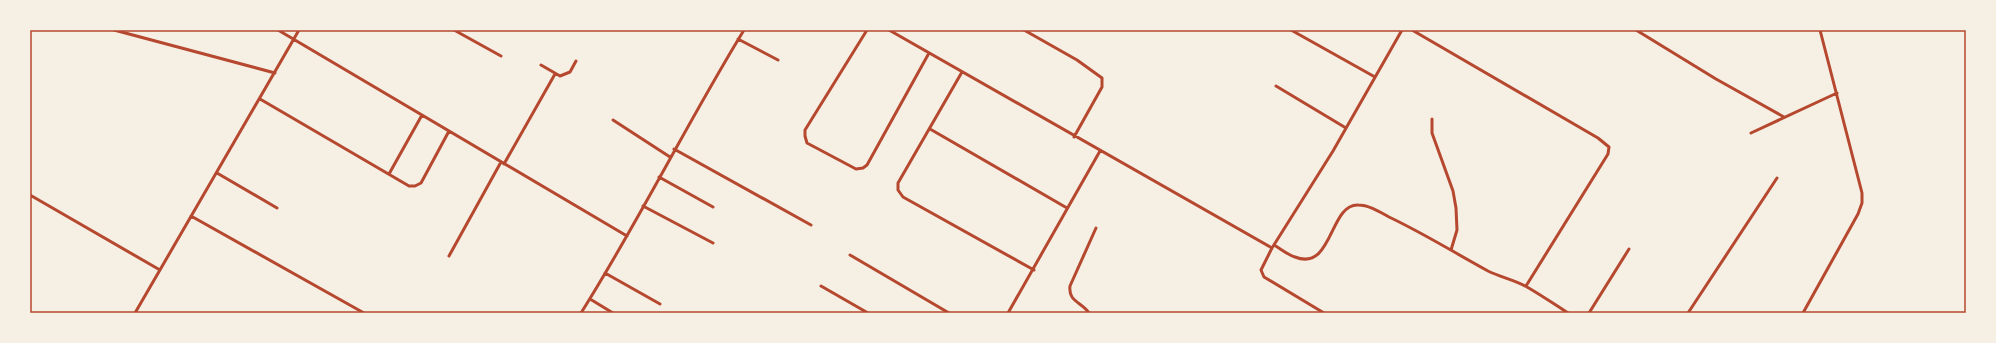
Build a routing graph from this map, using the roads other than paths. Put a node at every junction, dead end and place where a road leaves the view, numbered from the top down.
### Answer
1 (114, 30) edge
2 (278, 30) edge
3 (299, 30) edge
4 (454, 30) edge
5 (744, 30) edge
6 (867, 30) edge
7 (889, 30) edge
8 (1024, 30) edge
9 (1291, 30) edge
10 (1402, 30) edge
11 (1412, 30) edge
12 (1636, 30) edge
13 (1820, 30) edge
14 (293, 39) junction
15 (738, 39) junction
16 (929, 53) junction
17 (501, 56) dead end
18 (778, 60) dead end
19 (576, 61) dead end
20 (541, 65) dead end
21 (962, 72) junction
22 (275, 73) junction
23 (555, 74) junction
24 (1376, 77) junction
25 (1276, 86) dead end
26 (1837, 94) junction
27 (260, 99) junction
28 (422, 115) junction
29 (1784, 117) junction
30 (1432, 119) dead end
31 (613, 120) dead end
32 (1346, 128) junction
33 (930, 129) junction
34 (448, 131) junction
35 (1751, 133) dead end
36 (1074, 137) junction
37 (674, 149) junction
38 (1100, 151) junction
39 (670, 157) junction
40 (503, 163) junction
41 (217, 173) junction
42 (389, 174) junction
43 (659, 177) junction
44 (1777, 178) dead end
45 (30, 195) edge
46 (643, 206) junction
47 (277, 208) dead end
48 (713, 208) dead end
49 (1067, 208) junction
50 (191, 216) junction
51 (811, 225) dead end
52 (1096, 228) dead end
53 (627, 236) junction
54 (713, 243) dead end
55 (1273, 246) junction
56 (1629, 249) dead end
57 (1451, 250) junction
58 (850, 255) dead end
59 (449, 256) dead end
60 (160, 270) junction
61 (1034, 270) junction
62 (606, 273) junction
63 (821, 286) dead end
64 (1526, 286) junction
65 (590, 299) junction
66 (660, 304) dead end
67 (135, 313) edge
68 (364, 313) edge
69 (581, 313) edge
70 (613, 313) edge
71 (868, 313) edge
72 (949, 313) edge
73 (1008, 313) edge
74 (1089, 313) edge
75 (1324, 313) edge
76 (1568, 313) edge
77 (1589, 313) edge
78 (1688, 313) edge
79 (1803, 313) edge

1 - 22 street
2 - 14 street
3 - 14 street
4 - 17 street
5 - 15 street
6 - 16 street
7 - 16 street
8 - 36 street
9 - 24 street
10 - 24 street
11 - 64 street
12 - 29 street
13 - 26 street
14 - 22 street
14 - 28 street
15 - 18 street
15 - 37 street
16 - 21 street
19 - 23 street
20 - 23 street
21 - 33 street
21 - 36 street
22 - 27 street
23 - 40 street
24 - 32 street
25 - 32 street
26 - 29 street
26 - 79 street
27 - 41 street
27 - 42 street
28 - 34 street
28 - 42 street
29 - 35 street
30 - 57 street
31 - 39 street
32 - 55 street
33 - 49 street
33 - 61 street
34 - 40 street
34 - 42 street
36 - 38 street
37 - 39 street
37 - 51 street
38 - 49 street
38 - 55 street
39 - 43 street
40 - 53 street
40 - 59 street
41 - 47 street
41 - 50 street
43 - 46 street
43 - 48 street
44 - 78 street
45 - 60 street
46 - 53 street
46 - 54 street
49 - 61 street
50 - 60 street
50 - 68 street
52 - 74 street
53 - 62 street
55 - 57 street
55 - 75 street
56 - 77 street
57 - 64 street
58 - 72 street
60 - 67 street
61 - 73 street
62 - 65 street
62 - 66 street
63 - 71 street
64 - 76 street
65 - 69 street
65 - 70 street

